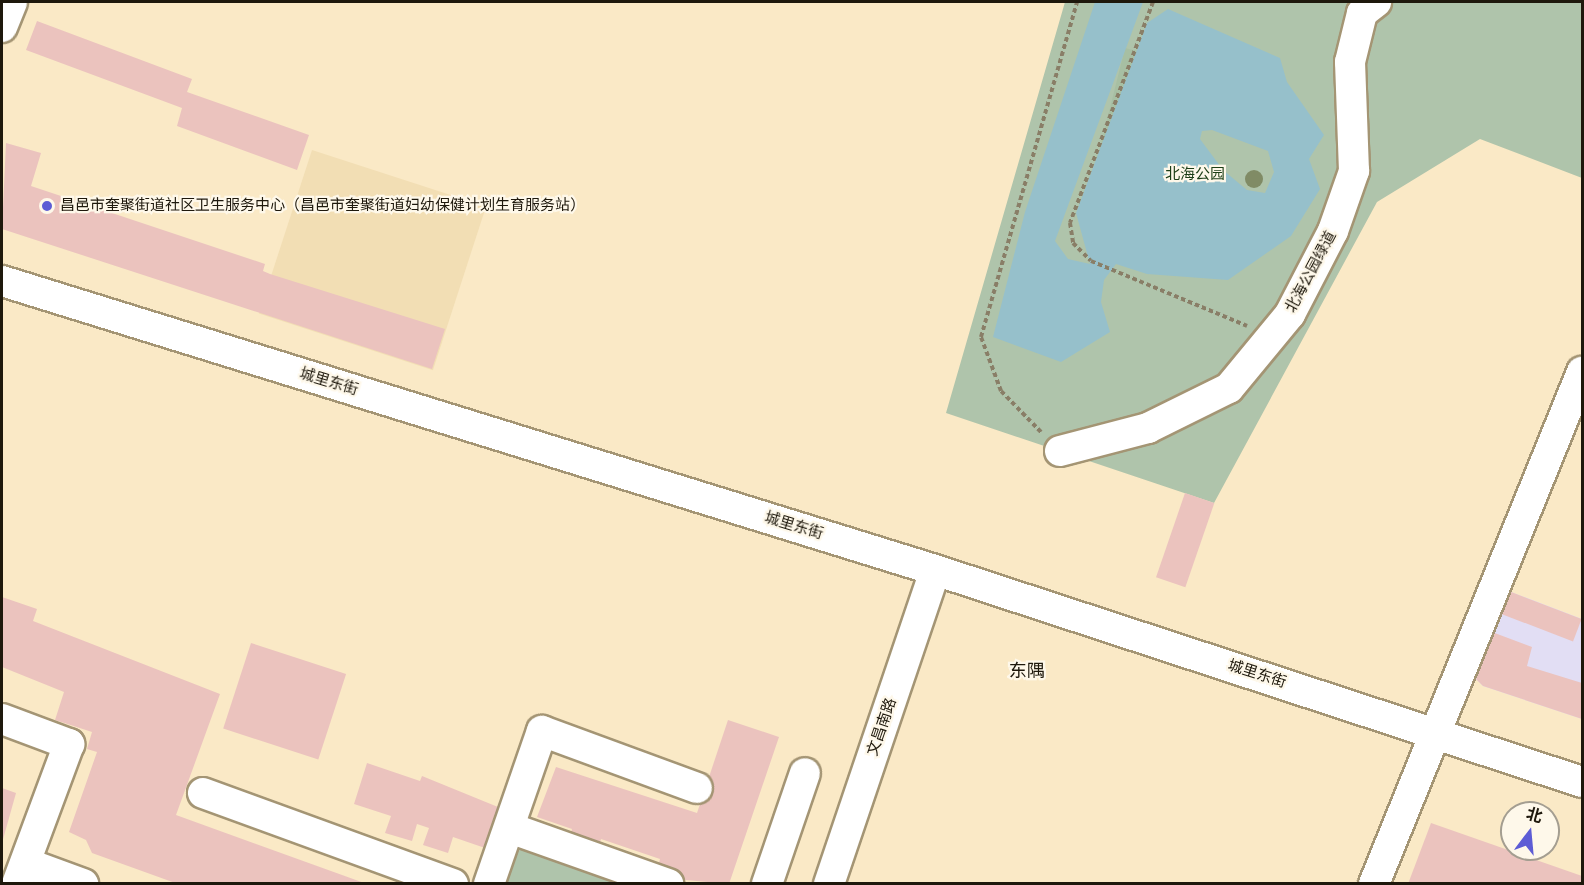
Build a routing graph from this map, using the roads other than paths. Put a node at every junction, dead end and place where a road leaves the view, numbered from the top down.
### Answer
1 (12, 2) edge
2 (1376, 2) edge
3 (2, 27) edge
4 (2, 281) edge
5 (1582, 372) edge
6 (1060, 451) road end
7 (935, 570) junction
8 (2, 719) edge
9 (1435, 732) junction
10 (805, 773) dead end
11 (1582, 782) edge
12 (697, 788) dead end
13 (203, 793) dead end
14 (510, 828) junction
15 (21, 873) edge
16 (83, 884) edge
17 (453, 884) edge
18 (489, 884) edge
19 (668, 884) edge
20 (767, 884) edge
21 (829, 884) edge
22 (1374, 884) edge

1 - 3 street
2 - 6 street, 北海公园绿道
4 - 7 street, 城里东街
5 - 9 street
7 - 9 street, 城里东街
7 - 21 street, 文昌南路
8 - 15 street
9 - 11 street, 城里东街
9 - 22 street
10 - 20 street
12 - 14 street
13 - 17 street
14 - 18 street
14 - 19 street
15 - 16 street

